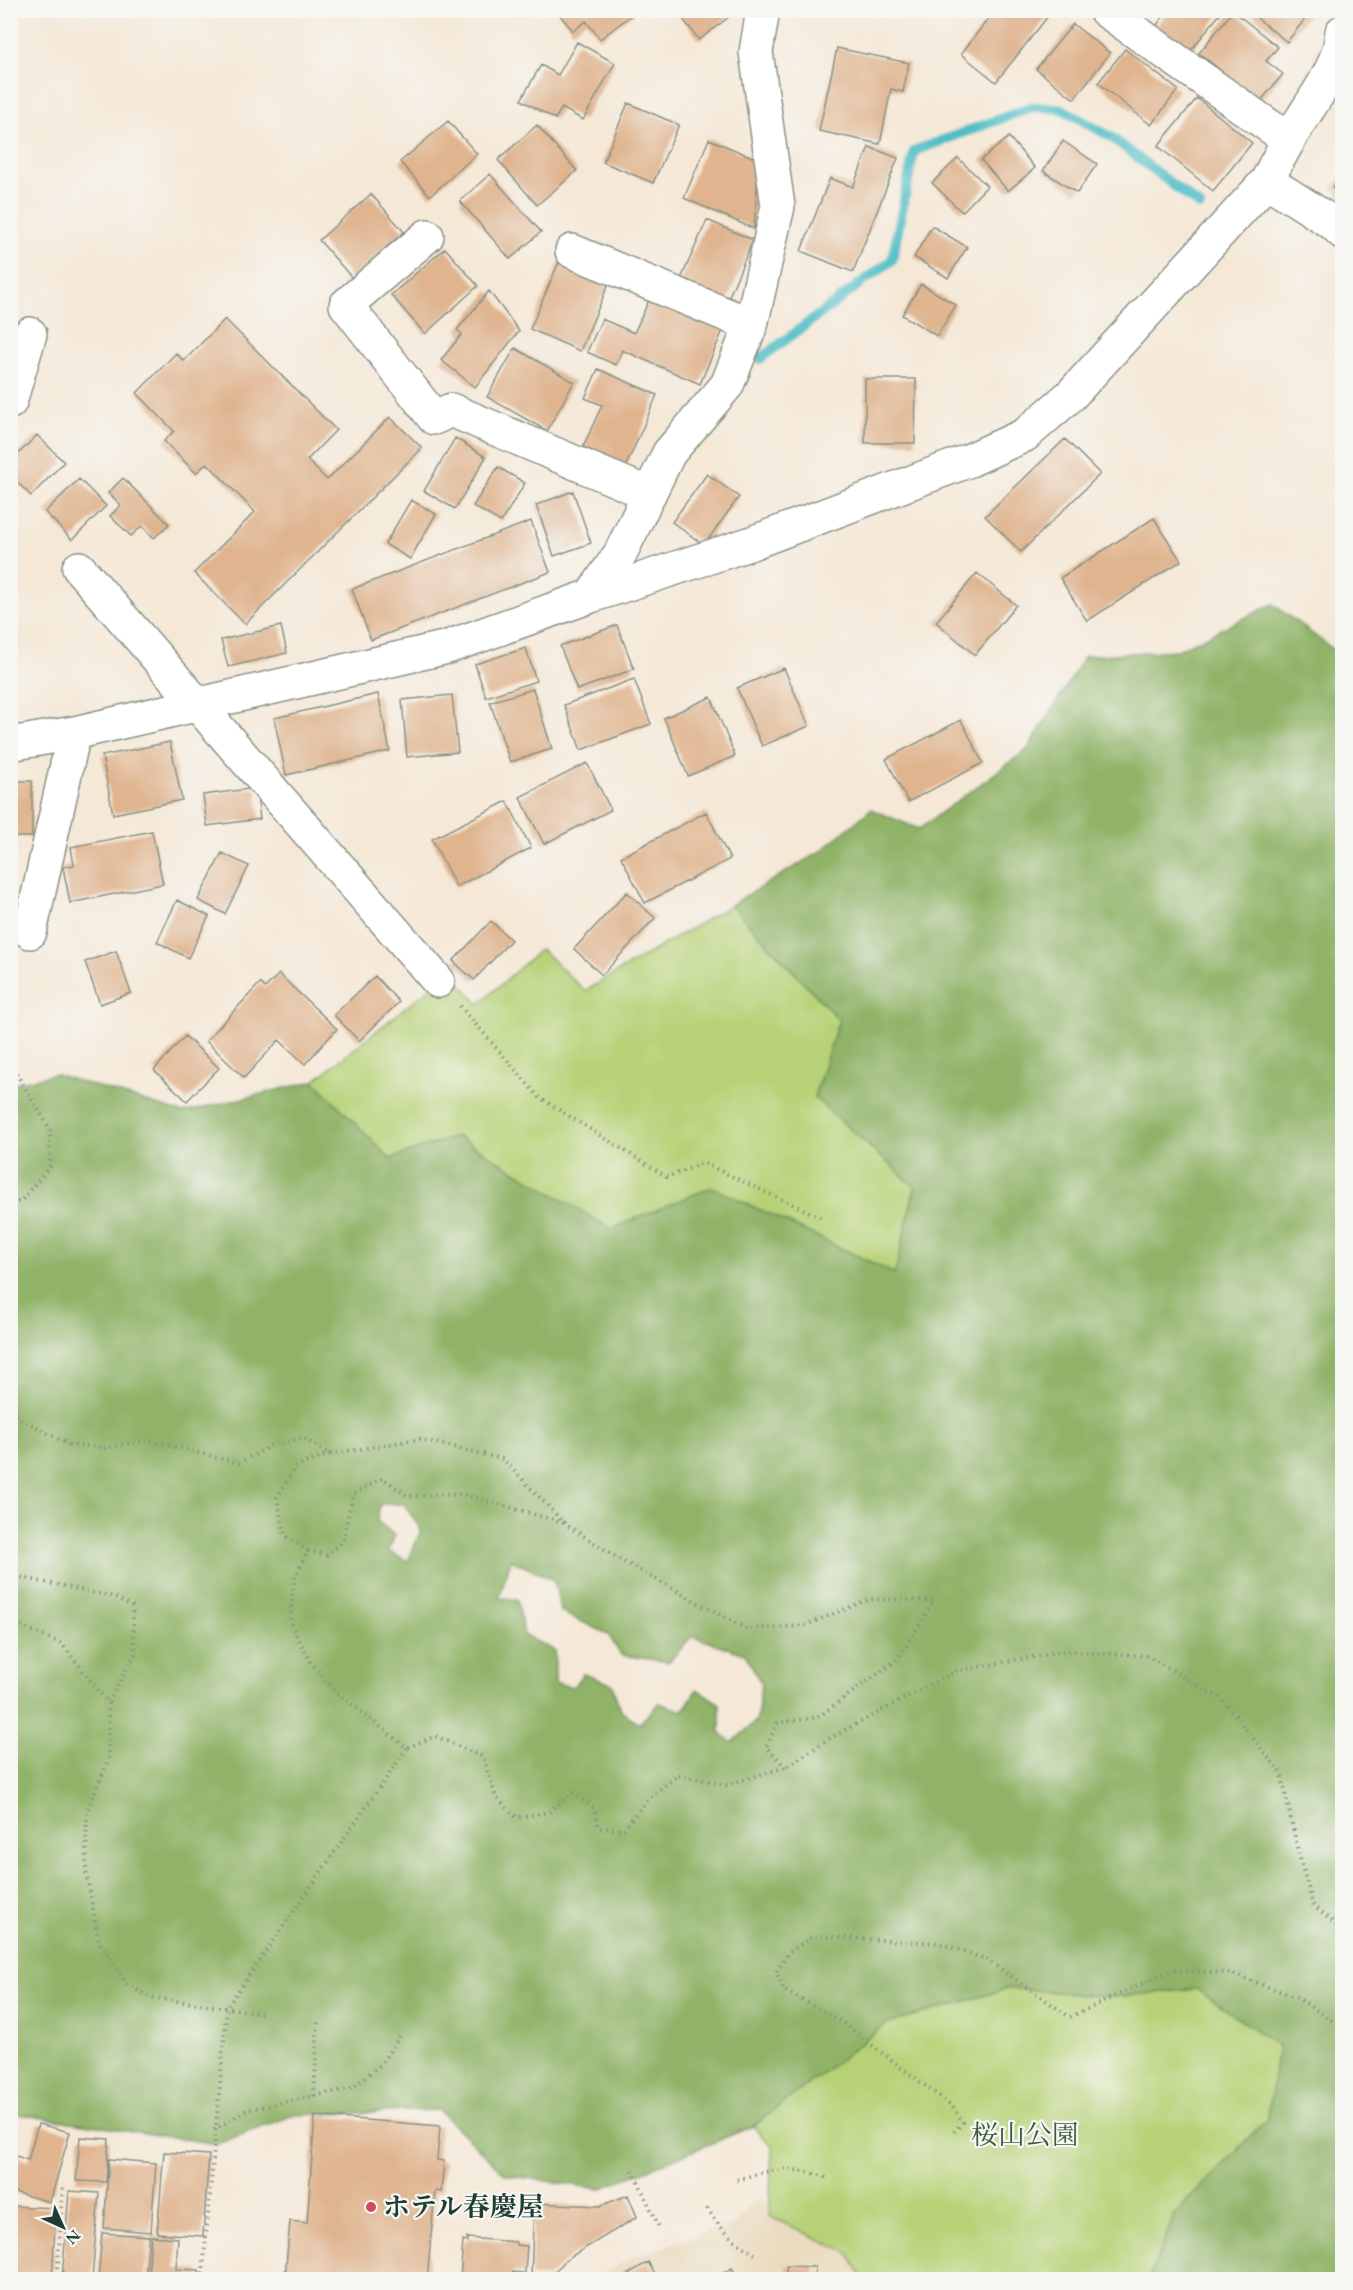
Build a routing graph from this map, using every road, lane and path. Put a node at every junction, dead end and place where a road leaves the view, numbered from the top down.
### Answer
1 (763, 10) edge
2 (1105, 10) edge
3 (1342, 32) edge
4 (1335, 78) edge
5 (1289, 140) junction
6 (1267, 181) junction
7 (1342, 232) edge
8 (427, 236) dead end
9 (572, 251) dead end
10 (751, 325) junction
11 (30, 334) dead end
12 (10, 402) edge
13 (649, 494) junction
14 (80, 568) dead end
15 (591, 596) junction
16 (198, 704) junction
17 (74, 733) junction
18 (10, 744) edge
19 (30, 932) dead end
20 (438, 981) joint
21 (10, 1063) edge
22 (10, 1204) edge
23 (822, 1218) dead end
24 (10, 1413) edge
25 (330, 1454) junction
26 (565, 1524) junction
27 (308, 1551) junction
28 (10, 1575) edge
29 (10, 1621) edge
30 (108, 1703) junction
31 (407, 1748) junction
32 (786, 1767) junction
33 (1342, 1930) edge
34 (226, 2007) junction
35 (262, 2013) dead end
36 (318, 2019) dead end
37 (1342, 2028) edge
38 (400, 2036) dead end
39 (314, 2096) junction
40 (214, 2130) junction
41 (954, 2132) dead end
42 (633, 2170) dead end
43 (828, 2178) dead end
44 (737, 2180) dead end
45 (63, 2184) dead end
46 (707, 2208) dead end
47 (659, 2227) dead end
48 (755, 2254) dead end
49 (57, 2280) edge
50 (202, 2280) edge

1 - 10 street
2 - 5 street
3 - 4 street
4 - 5 street
5 - 6 street
6 - 7 street
6 - 15 street
8 - 13 street
9 - 10 street
10 - 13 street
11 - 12 street
13 - 15 street
14 - 16 street
15 - 16 street
16 - 17 street
16 - 20 street
17 - 18 street
17 - 19 street
20 - 23 path
21 - 22 path
24 - 25 path
25 - 26 path
25 - 27 path
26 - 27 path
26 - 32 path
27 - 31 path
28 - 30 path
29 - 30 path
30 - 34 path
31 - 32 path
31 - 34 path
32 - 33 path
34 - 35 path
34 - 40 path
36 - 39 path
37 - 41 path
38 - 39 path
39 - 40 path
40 - 50 path
42 - 47 path
43 - 44 path
45 - 49 path
46 - 48 path

